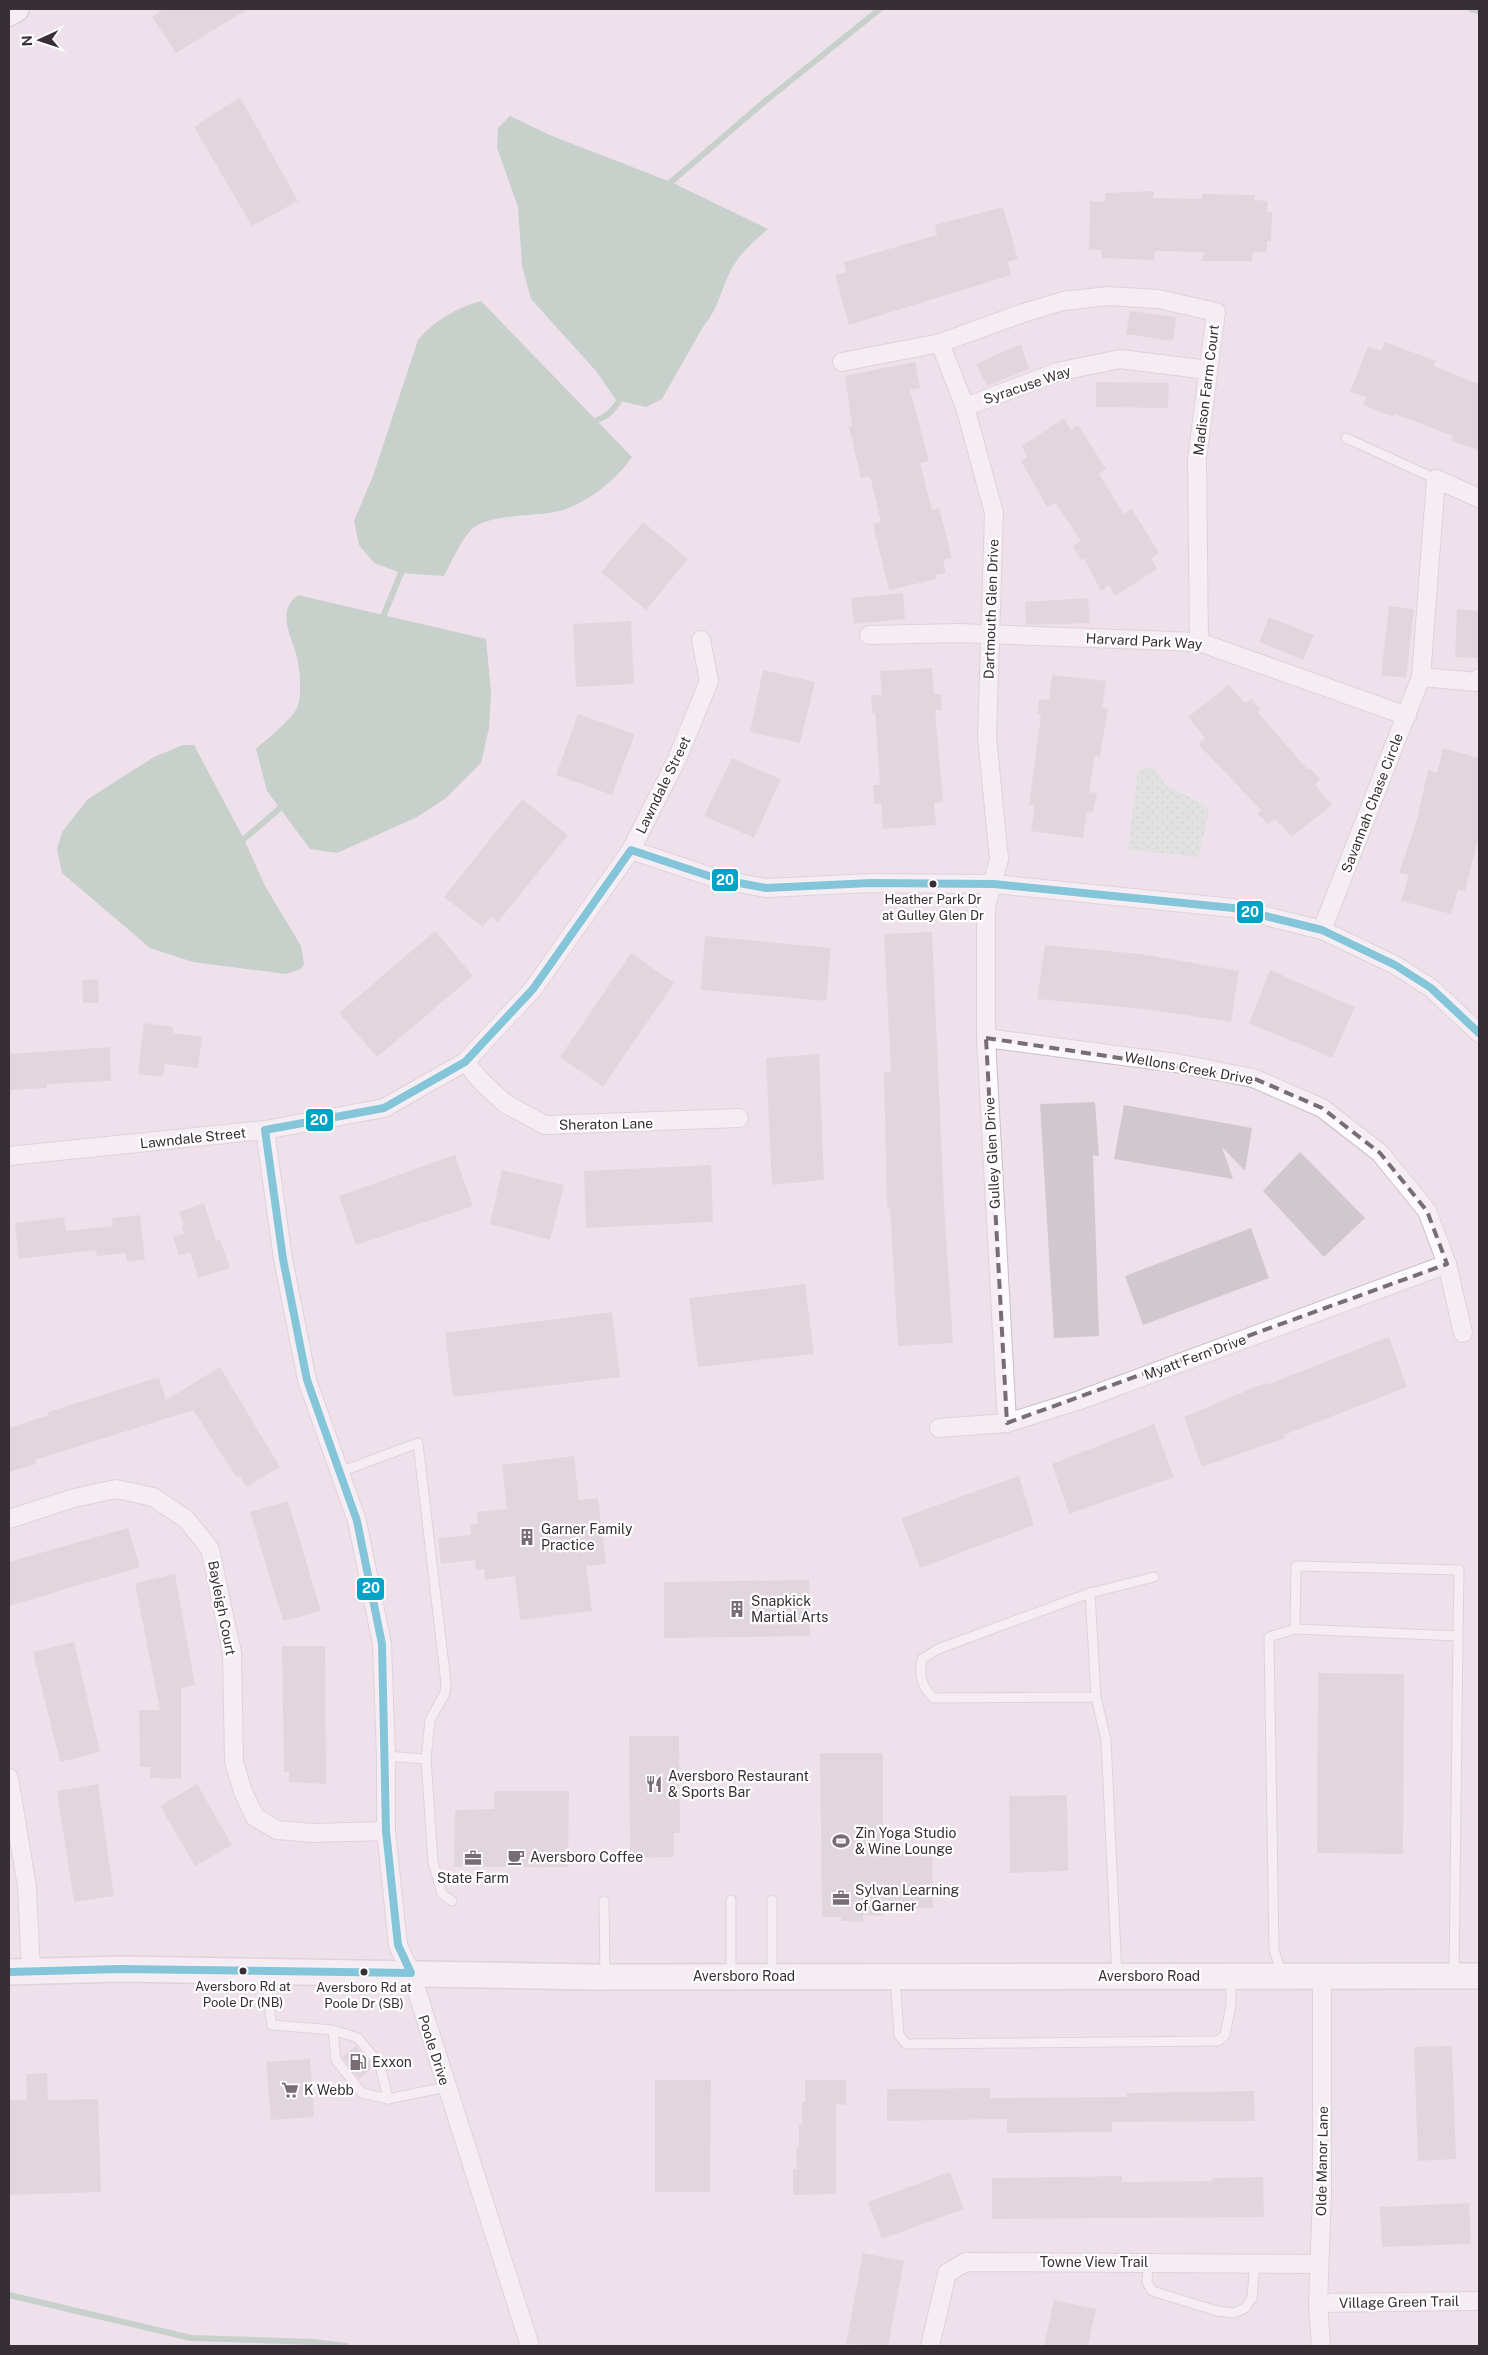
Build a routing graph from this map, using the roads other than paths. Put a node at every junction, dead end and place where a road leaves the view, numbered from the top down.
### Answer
1 (16, 9) edge
2 (9, 13) edge
3 (940, 343) junction
4 (842, 362) dead end
5 (1208, 370) junction
6 (966, 407) junction
7 (1346, 438) dead end
8 (1436, 479) junction
9 (1479, 498) edge
10 (869, 635) dead end
11 (990, 635) junction
12 (701, 640) dead end
13 (1199, 642) junction
14 (1421, 677) junction
15 (1479, 678) edge
16 (1407, 716) junction
17 (631, 850) junction
18 (994, 884) junction
19 (1322, 930) junction
20 (1479, 1033) edge
21 (986, 1038) junction
22 (465, 1062) junction
23 (739, 1118) dead end
24 (265, 1130) junction
25 (9, 1156) edge
26 (1447, 1264) junction
27 (1463, 1333) dead end
28 (1006, 1424) junction
29 (938, 1428) dead end
30 (340, 1472) junction
31 (9, 1520) edge
32 (1154, 1577) dead end
33 (1090, 1593) junction
34 (1295, 1629) junction
35 (1458, 1636) junction
36 (1096, 1697) junction
37 (386, 1756) junction
38 (426, 1759) junction
39 (9, 1778) edge
40 (386, 1830) junction
41 (731, 1900) dead end
42 (772, 1900) dead end
43 (452, 1901) dead end
44 (604, 1901) dead end
45 (20, 1972) edge
46 (267, 1973) junction
47 (411, 1973) junction
48 (895, 1975) junction
49 (731, 1976) junction
50 (772, 1976) junction
51 (1117, 1976) junction
52 (1231, 1976) junction
53 (1282, 1976) junction
54 (1322, 1976) junction
55 (1454, 1976) junction
56 (1479, 1976) edge
57 (605, 1977) junction
58 (333, 2030) junction
59 (446, 2087) junction
60 (388, 2098) junction
61 (1148, 2263) junction
62 (1255, 2263) junction
63 (1319, 2264) junction
64 (1479, 2301) edge
65 (1318, 2303) junction
66 (530, 2346) edge
67 (930, 2346) edge
68 (1321, 2346) edge

1 - 2 street
3 - 4 street, Madison Farm Court
3 - 5 street, Madison Farm Court
3 - 6 street, Dartmouth Glen Drive
5 - 6 street, Syracuse Way
5 - 13 street, Madison Farm Court
6 - 11 street, Dartmouth Glen Drive
7 - 8 lane
8 - 9 street
8 - 14 street, Savannah Chase Circle
10 - 11 street, Harvard Park Way
11 - 13 street, Harvard Park Way
11 - 18 street, Dartmouth Glen Drive
12 - 17 street, Lawndale Street
13 - 16 street, Harvard Park Way
14 - 15 street
14 - 16 street, Savannah Chase Circle
16 - 19 street, Savannah Chase Circle
17 - 18 street
17 - 22 street, Lawndale Street
18 - 19 street
18 - 21 street, Gulley Glen Drive
19 - 20 street
21 - 26 street, Wellons Creek Drive
21 - 28 street, Gulley Glen Drive
22 - 23 street, Sheraton Lane
22 - 24 street, Lawndale Street
24 - 25 street, Lawndale Street
24 - 30 street, Poole Drive
26 - 27 street, Wellons Creek Drive
26 - 28 street, Myatt Fern Drive
28 - 29 street, Myatt Fern Drive
30 - 37 street, Poole Drive
30 - 38 lane
31 - 40 street, Bayleigh Court
32 - 33 lane
33 - 36 lane
33 - 36 lane
34 - 35 lane
34 - 35 lane
34 - 53 lane
35 - 55 lane
36 - 51 lane
37 - 38 lane
37 - 40 street, Poole Drive
38 - 43 lane
39 - 45 street
40 - 47 street, Poole Drive
41 - 49 lane
42 - 50 lane
44 - 57 lane
45 - 46 street, Aversboro Road
46 - 47 street, Aversboro Road
46 - 58 lane
47 - 57 street, Aversboro Road
47 - 59 street, Poole Drive
48 - 50 street, Aversboro Road
48 - 51 street, Aversboro Road
48 - 52 lane
49 - 50 street, Aversboro Road
49 - 57 street, Aversboro Road
51 - 52 street, Aversboro Road
52 - 53 street, Aversboro Road
53 - 54 street, Aversboro Road
54 - 55 street, Aversboro Road
54 - 63 street, Olde Manor Lane
55 - 56 street, Aversboro Road
58 - 60 lane
58 - 60 lane
59 - 60 lane
59 - 66 street, Poole Drive
61 - 62 street, Towne View Trail
61 - 62 lane
61 - 67 street, Towne View Trail
62 - 63 street, Towne View Trail
63 - 65 street, Olde Manor Lane
64 - 65 street, Village Green Trail
65 - 68 street, Olde Manor Lane

